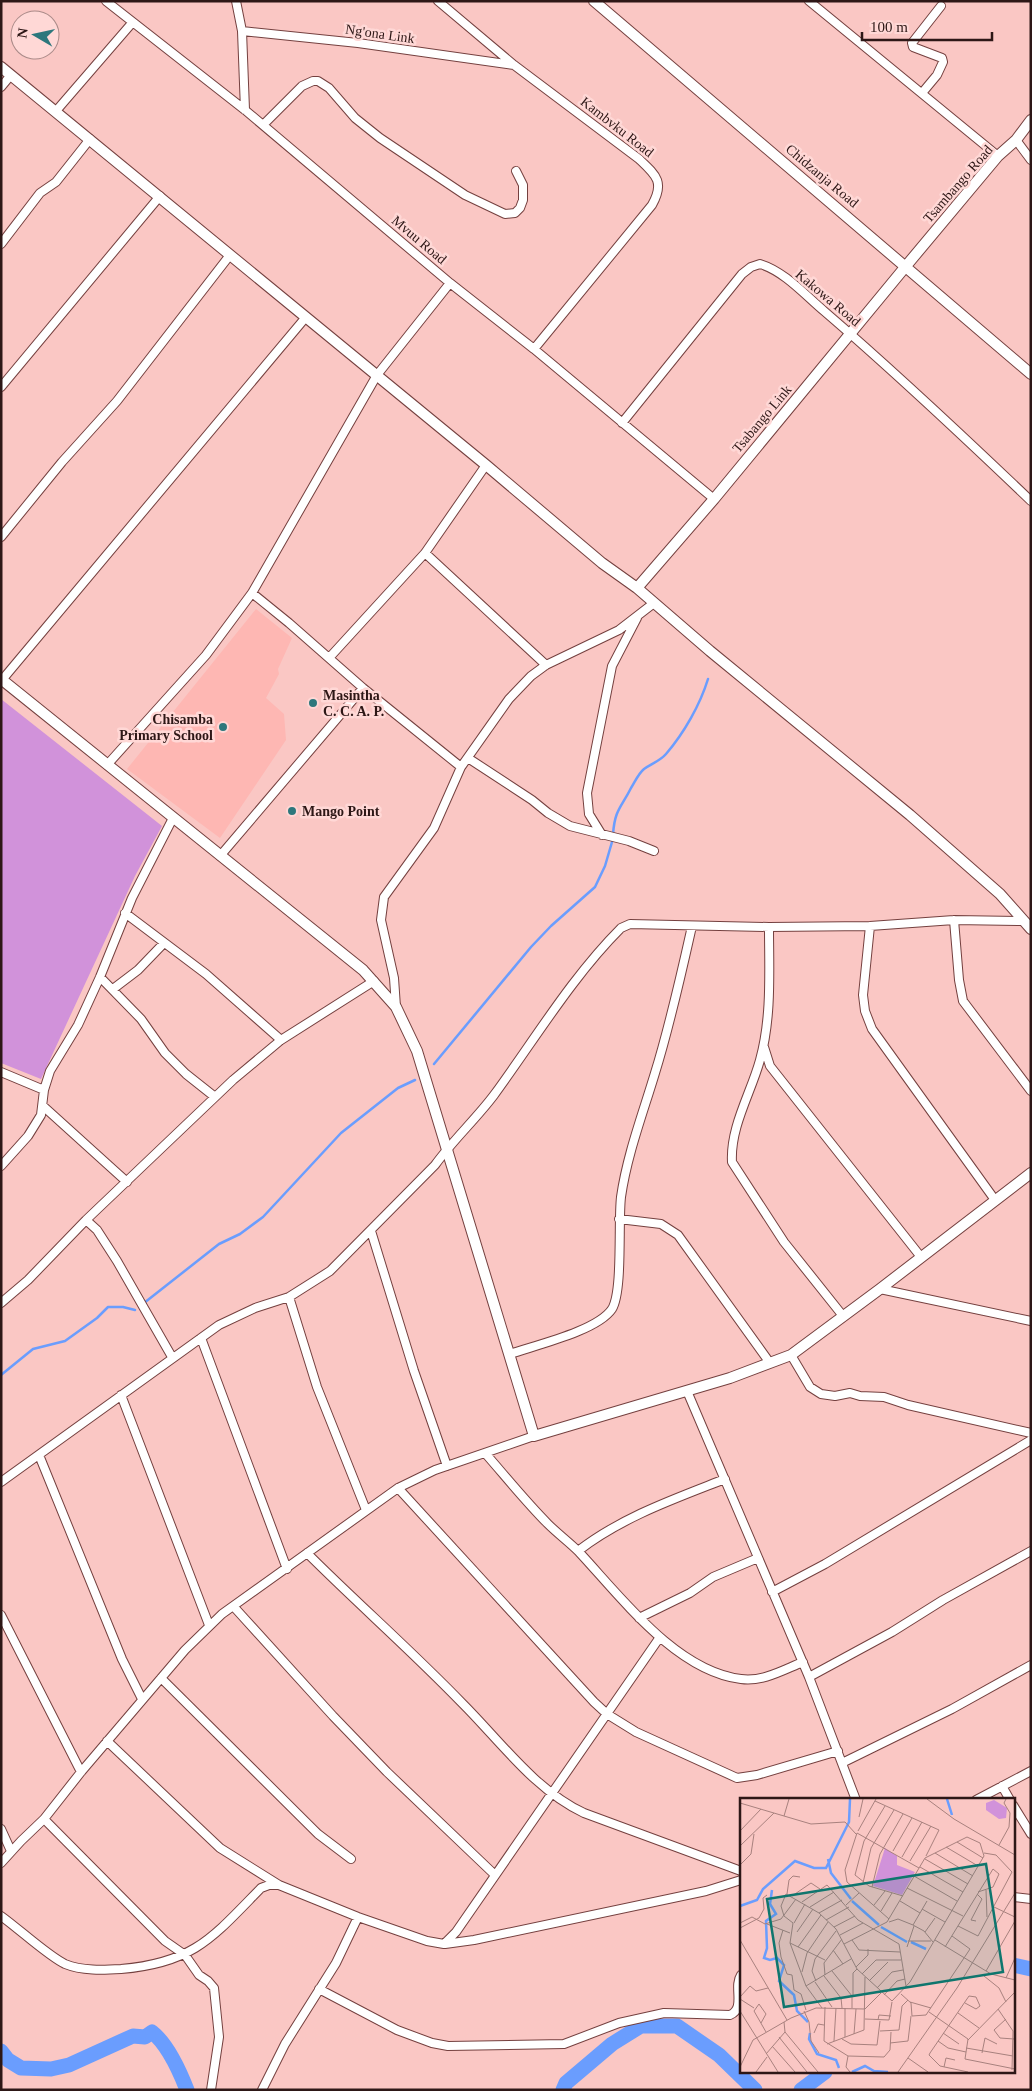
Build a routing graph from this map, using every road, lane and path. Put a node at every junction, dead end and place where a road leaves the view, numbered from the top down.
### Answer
1 (106, 1) edge
2 (236, 1) edge
3 (438, 1) edge
4 (594, 1) edge
5 (809, 1) edge
6 (941, 6) dead end
7 (132, 23) junction
8 (242, 31) junction
9 (514, 65) junction
10 (1, 67) edge
11 (11, 75) junction
12 (1, 87) edge
13 (922, 93) junction
14 (245, 110) junction
15 (56, 111) junction
16 (1031, 120) edge
17 (263, 125) junction
18 (90, 139) junction
19 (1016, 140) junction
20 (998, 156) junction
21 (1031, 160) edge
22 (516, 171) dead end
23 (160, 196) junction
24 (1, 244) edge
25 (230, 255) junction
26 (906, 266) junction
27 (450, 283) junction
28 (306, 317) junction
29 (851, 334) junction
30 (534, 349) junction
31 (1031, 374) edge
32 (377, 375) junction
33 (1, 387) edge
34 (622, 423) junction
35 (486, 465) junction
36 (714, 499) junction
37 (1031, 501) edge
38 (1, 537) edge
39 (425, 553) junction
40 (637, 588) junction
41 (252, 593) junction
42 (654, 603) junction
43 (642, 611) junction
44 (329, 658) junction
45 (546, 665) junction
46 (2, 679) edge
47 (363, 688) junction
48 (468, 758) junction
49 (107, 765) junction
50 (461, 767) junction
51 (173, 818) junction
52 (602, 835) junction
53 (654, 851) dead end
54 (220, 856) junction
55 (125, 913) junction
56 (954, 920) junction
57 (1027, 925) edge
58 (692, 926) junction
59 (769, 926) junction
60 (870, 926) junction
61 (164, 942) junction
62 (100, 977) junction
63 (374, 981) junction
64 (113, 989) junction
65 (396, 1007) junction
66 (281, 1040) junction
67 (763, 1045) junction
68 (1, 1072) edge
69 (44, 1090) junction
70 (1031, 1091) edge
71 (215, 1097) junction
72 (43, 1106) junction
73 (447, 1148) junction
74 (1, 1166) edge
75 (1031, 1172) edge
76 (127, 1182) junction
77 (995, 1200) junction
78 (619, 1219) junction
79 (86, 1220) junction
80 (371, 1230) junction
81 (921, 1257) junction
82 (880, 1289) junction
83 (289, 1298) junction
84 (1, 1303) edge
85 (843, 1316) junction
86 (1031, 1321) edge
87 (201, 1338) junction
88 (510, 1354) junction
89 (790, 1355) junction
90 (172, 1357) junction
91 (770, 1364) junction
92 (687, 1391) junction
93 (121, 1395) junction
94 (1031, 1433) edge
95 (534, 1436) junction
96 (1031, 1440) edge
97 (484, 1453) junction
98 (39, 1455) junction
99 (448, 1466) junction
100 (725, 1479) junction
101 (1, 1482) edge
102 (398, 1488) junction
103 (366, 1510) junction
104 (578, 1551) junction
105 (1031, 1551) edge
106 (307, 1553) junction
107 (758, 1558) junction
108 (287, 1569) junction
109 (772, 1592) junction
110 (234, 1606) junction
111 (1, 1615) edge
112 (639, 1618) junction
113 (209, 1625) junction
114 (660, 1638) junction
115 (803, 1662) junction
116 (1031, 1665) edge
117 (809, 1677) junction
118 (161, 1678) junction
119 (142, 1699) junction
120 (607, 1714) junction
121 (108, 1741) junction
122 (838, 1751) junction
123 (842, 1763) junction
124 (1031, 1771) edge
125 (81, 1772) junction
126 (1002, 1786) junction
127 (551, 1792) junction
128 (855, 1798) edge
129 (980, 1798) edge
130 (1009, 1798) edge
131 (1014, 1807) edge
132 (44, 1818) junction
133 (1, 1829) edge
134 (1031, 1834) edge
135 (10, 1851) junction
136 (351, 1859) dead end
137 (1, 1863) edge
138 (740, 1871) edge
139 (495, 1875) junction
140 (740, 1880) edge
141 (279, 1885) junction
142 (1014, 1897) edge
143 (1031, 1899) edge
144 (1, 1916) edge
145 (358, 1917) junction
146 (444, 1944) junction
147 (185, 1955) junction
148 (740, 1977) edge
149 (319, 1989) junction
150 (211, 2090) edge
151 (262, 2090) edge

1 - 7 street, Mvuu Road
2 - 8 street
3 - 9 street, Kambvku Road
4 - 26 street, Chidzanja Road
5 - 13 street
6 - 13 street
7 - 14 street, Mvuu Road
7 - 15 street
8 - 9 street, Ng'ona Link
8 - 14 street
9 - 30 street, Kambvku Road
10 - 11 street
11 - 12 street
11 - 15 street
13 - 20 street
14 - 17 street, Mvuu Road
15 - 18 street
16 - 19 street, Tsambango Road
17 - 22 street
17 - 27 street, Mvuu Road
18 - 23 street
18 - 24 street
19 - 20 street, Tsambango Road
19 - 21 street
20 - 26 street, Tsambango Road
23 - 25 street
23 - 33 street
25 - 28 street
25 - 38 street
26 - 29 street, Tsabango Link
26 - 31 street, Chidzanja Road
27 - 30 street, Mvuu Road
27 - 32 street
28 - 32 street
28 - 46 street
29 - 34 street, Kakowa Road
29 - 36 street, Tsabango Link
29 - 37 street, Kakowa Road
30 - 34 street, Mvuu Road
32 - 35 street
32 - 41 street
34 - 36 street, Mvuu Road
35 - 39 street
35 - 40 street
36 - 40 street, Tsabango Link
39 - 44 street
39 - 45 street
40 - 42 street
41 - 44 street
41 - 49 street
42 - 43 street
42 - 57 street
43 - 45 street
43 - 52 street
44 - 47 street
45 - 48 street
46 - 49 street
47 - 50 street
47 - 54 street
48 - 50 street
48 - 52 street
49 - 51 street
50 - 65 street
51 - 54 street
51 - 55 street
52 - 53 street
54 - 63 street
55 - 61 street
55 - 62 street
56 - 57 street
56 - 60 street
56 - 70 street
58 - 59 street
58 - 73 street
58 - 78 street
59 - 60 street
59 - 67 street
60 - 77 street
61 - 64 street
61 - 66 street
62 - 64 street
62 - 69 street
63 - 65 street
63 - 66 street
64 - 71 street
65 - 73 street
66 - 71 street
67 - 81 street
67 - 85 street
68 - 69 street
69 - 72 street
71 - 76 street
72 - 74 street
72 - 76 street
73 - 80 street
73 - 88 street
75 - 77 street
76 - 79 street
77 - 81 street
78 - 88 street
78 - 91 street
79 - 84 street
79 - 90 street
80 - 83 street
80 - 99 street
81 - 82 street
82 - 85 street
82 - 86 street
83 - 87 street
83 - 103 street
85 - 89 street
87 - 90 street
87 - 108 street
88 - 95 street
89 - 91 street
89 - 94 street
90 - 93 street
91 - 92 street
92 - 95 street
92 - 100 street
93 - 98 street
93 - 113 street
95 - 97 street
96 - 109 street
97 - 99 street
97 - 104 street
98 - 101 street
98 - 119 street
99 - 102 street
100 - 104 street
100 - 107 street
102 - 103 street
102 - 120 street
103 - 106 street
104 - 112 street
105 - 117 street
106 - 108 street
106 - 127 street
107 - 109 street
107 - 112 street
108 - 110 street
109 - 115 street
110 - 113 street
110 - 139 street
111 - 125 street
112 - 114 street
113 - 118 street
114 - 115 street
114 - 120 street
115 - 117 street
116 - 123 street
117 - 122 street
118 - 119 street
118 - 136 street
119 - 121 street
120 - 122 street
120 - 127 street
121 - 125 street
121 - 141 street
122 - 123 street
123 - 128 street
124 - 126 street
125 - 132 street
126 - 129 street
126 - 130 street
127 - 138 street
127 - 139 street
131 - 134 street
132 - 135 street
132 - 147 street
133 - 135 street
135 - 137 street
139 - 146 street
140 - 146 street
141 - 145 street
141 - 147 street
142 - 143 street
144 - 147 street
145 - 146 street
145 - 149 street
147 - 150 street
148 - 149 street
149 - 151 street

